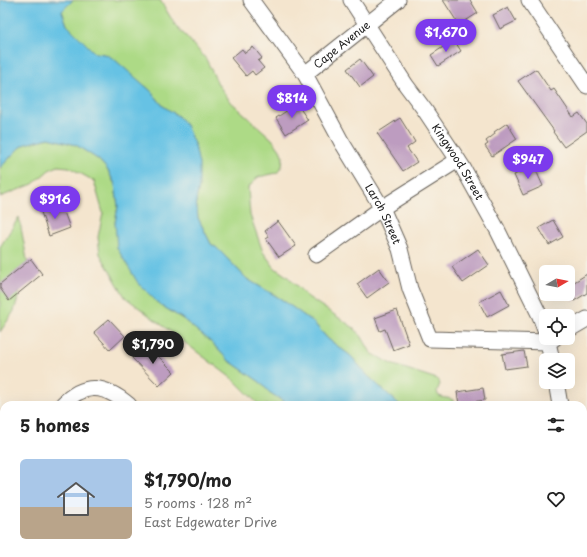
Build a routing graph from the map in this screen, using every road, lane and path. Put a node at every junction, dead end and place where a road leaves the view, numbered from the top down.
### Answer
1 (251, 0) edge
2 (351, 0) edge
3 (398, 0) edge
4 (530, 0) edge
5 (367, 23) junction
6 (304, 74) junction
7 (587, 86) edge
8 (458, 160) junction
9 (382, 208) junction
10 (316, 254) dead end
11 (539, 314) edge
12 (587, 319) edge
13 (575, 326) edge
14 (539, 338) edge
15 (557, 389) edge
16 (67, 401) edge
17 (123, 401) edge
18 (559, 401) edge

1 - 6 street, Larch Street
2 - 5 street, Kingwood Street
3 - 5 street, Cape Avenue
4 - 7 street
5 - 6 street, Cape Avenue
5 - 8 street, Kingwood Street
6 - 9 street, Larch Street
8 - 9 street
8 - 11 street, Kingwood Street
9 - 10 street
9 - 14 street, Larch Street
12 - 13 street
15 - 18 street
16 - 17 street

